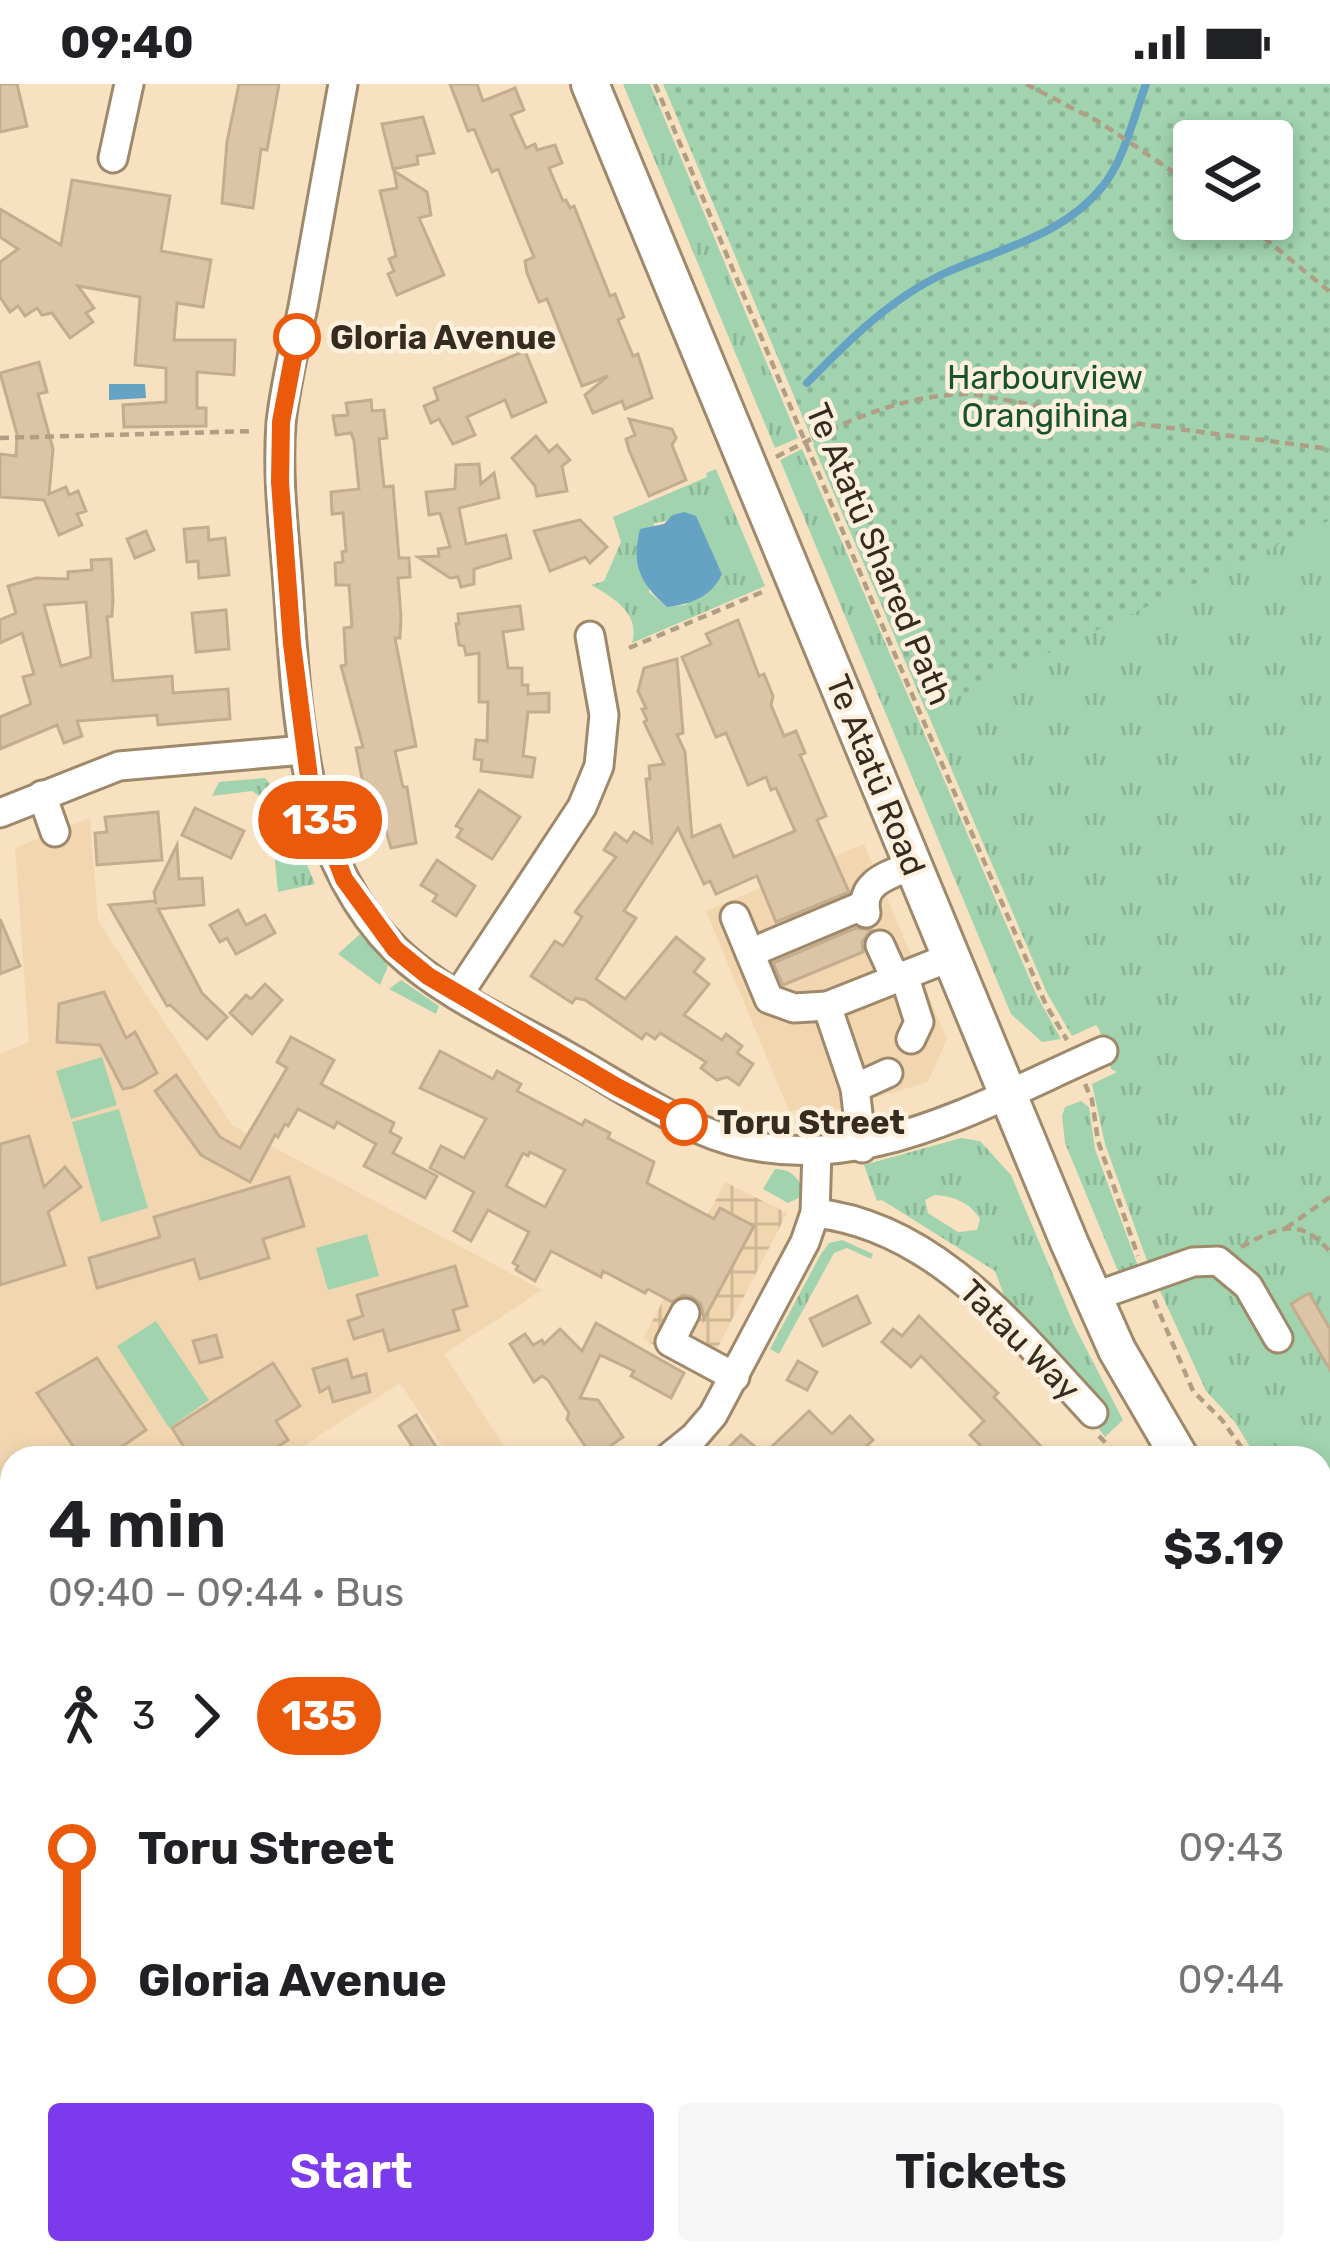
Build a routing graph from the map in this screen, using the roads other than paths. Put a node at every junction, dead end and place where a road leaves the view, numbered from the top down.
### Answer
1 (129, 84) edge
2 (343, 84) edge
3 (590, 84) edge
4 (113, 158) dead end
5 (590, 636) dead end
6 (304, 750) junction
7 (42, 795) junction
8 (0, 813) edge
9 (55, 832) dead end
10 (913, 865) junction
11 (735, 917) dead end
12 (880, 945) dead end
13 (750, 953) junction
14 (950, 956) junction
15 (899, 977) junction
16 (458, 994) junction
17 (827, 1006) junction
18 (911, 1039) dead end
19 (1103, 1051) dead end
20 (888, 1073) dead end
21 (855, 1088) junction
22 (1008, 1096) junction
23 (862, 1148) junction
24 (817, 1151) junction
25 (815, 1214) junction
26 (1093, 1297) junction
27 (685, 1313) dead end
28 (1278, 1338) dead end
29 (735, 1377) junction
30 (1095, 1423) road end
31 (682, 1446) edge
32 (1173, 1446) edge

1 - 4 street
2 - 6 street
3 - 10 main road, Te Atatū Road
5 - 16 street
6 - 7 street
6 - 16 street
7 - 8 street
7 - 9 street
10 - 13 street
10 - 14 main road, Te Atatū Road
11 - 13 street
12 - 15 street
13 - 17 street
14 - 15 street
14 - 22 main road, Te Atatū Road
15 - 17 street
15 - 18 street
16 - 24 street
17 - 21 street
19 - 22 street
20 - 21 street
21 - 23 street
22 - 23 street
22 - 26 main road, Te Atatū Road
23 - 24 street
24 - 25 street
25 - 29 street
25 - 30 street, Tatau Way
26 - 28 street
26 - 32 main road, Te Atatū Road
27 - 29 street
29 - 31 street

